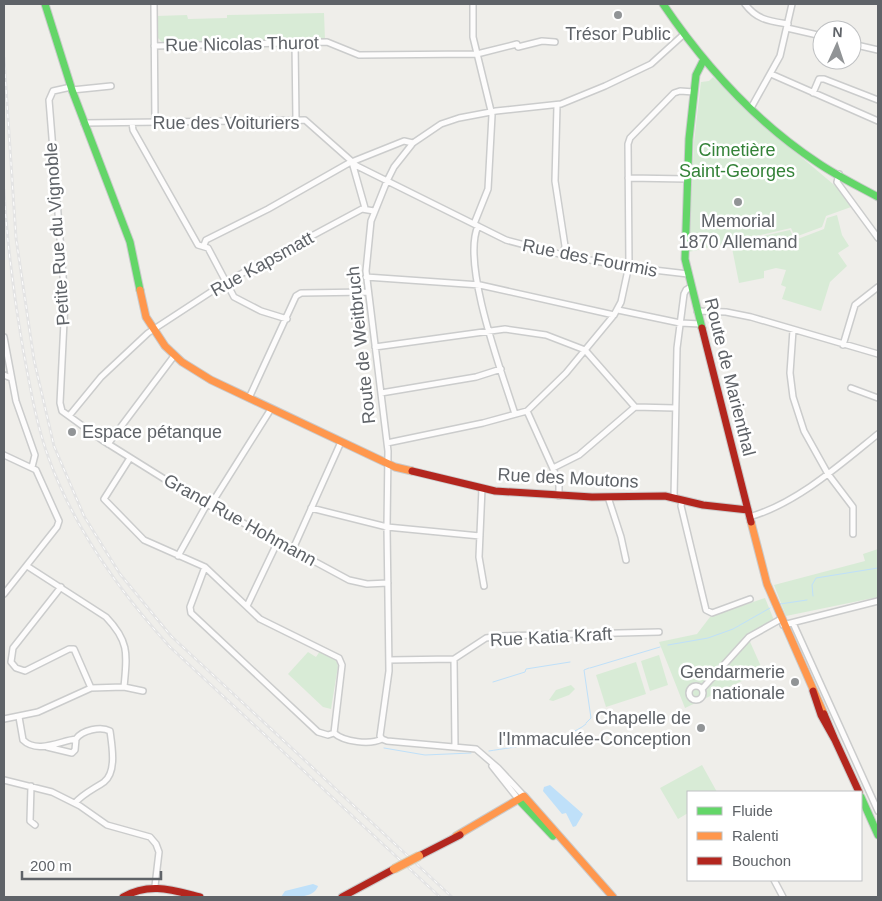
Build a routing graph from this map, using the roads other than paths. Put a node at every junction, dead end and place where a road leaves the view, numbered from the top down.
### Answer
1 (45, 4) edge
2 (154, 4) edge
3 (473, 4) edge
4 (663, 4) edge
5 (745, 4) edge
6 (792, 4) edge
7 (787, 26) junction
8 (812, 33) edge
9 (683, 35) junction
10 (555, 42) dead end
11 (295, 43) junction
12 (154, 46) junction
13 (862, 46) edge
14 (878, 50) edge
15 (478, 54) junction
16 (703, 61) junction
17 (771, 74) junction
18 (111, 86) dead end
19 (71, 88) junction
20 (694, 92) junction
21 (813, 93) junction
22 (878, 100) edge
23 (556, 106) junction
24 (751, 108) junction
25 (492, 112) junction
26 (296, 120) junction
27 (878, 121) edge
28 (84, 123) junction
29 (132, 123) junction
30 (155, 123) junction
31 (413, 143) junction
32 (352, 162) junction
33 (839, 174) junction
34 (628, 178) junction
35 (688, 179) junction
36 (387, 180) junction
37 (878, 197) edge
38 (364, 208) junction
39 (374, 210) junction
40 (476, 225) junction
41 (878, 238) edge
42 (204, 245) junction
43 (563, 255) junction
44 (628, 267) junction
45 (688, 274) junction
46 (366, 277) junction
47 (226, 282) junction
48 (478, 285) junction
49 (691, 287) junction
50 (878, 287) edge
51 (368, 292) junction
52 (618, 310) junction
53 (697, 311) junction
54 (614, 315) junction
55 (286, 319) junction
56 (680, 323) junction
57 (701, 324) junction
58 (153, 330) junction
59 (490, 330) junction
60 (793, 330) junction
61 (4, 338) edge
62 (843, 345) junction
63 (375, 347) junction
64 (585, 350) junction
65 (878, 354) edge
66 (174, 356) junction
67 (501, 369) junction
68 (4, 375) edge
69 (11, 378) junction
70 (851, 388) dead end
71 (381, 392) junction
72 (249, 398) junction
73 (878, 398) edge
74 (635, 407) junction
75 (675, 408) junction
76 (272, 409) junction
77 (527, 410) junction
78 (516, 414) junction
79 (69, 416) junction
80 (878, 434) edge
81 (341, 442) junction
82 (387, 443) junction
83 (108, 444) junction
84 (4, 455) edge
85 (130, 458) junction
86 (388, 464) junction
87 (32, 467) junction
88 (553, 468) junction
89 (828, 474) junction
90 (482, 488) junction
91 (559, 496) junction
92 (608, 497) junction
93 (678, 499) junction
94 (209, 505) junction
95 (311, 508) junction
96 (749, 513) junction
97 (387, 527) junction
98 (854, 534) dead end
99 (480, 536) junction
100 (278, 541) junction
101 (293, 549) junction
102 (178, 556) junction
103 (626, 560) dead end
104 (26, 566) junction
105 (205, 567) junction
106 (388, 583) junction
107 (484, 586) dead end
108 (61, 587) junction
109 (4, 594) edge
110 (750, 599) dead end
111 (878, 602) edge
112 (247, 606) junction
113 (782, 622) junction
114 (793, 623) junction
115 (659, 632) dead end
116 (454, 659) junction
117 (389, 660) junction
118 (124, 687) junction
119 (91, 688) junction
120 (702, 689) dead end
121 (143, 691) dead end
122 (19, 718) junction
123 (4, 719) edge
124 (334, 733) junction
125 (76, 739) junction
126 (382, 739) junction
127 (47, 747) junction
128 (455, 747) junction
129 (5, 781) edge
130 (31, 786) junction
131 (859, 791) edge
132 (862, 799) edge
133 (523, 800) junction
134 (75, 803) junction
135 (878, 811) edge
136 (35, 825) dead end
137 (878, 835) edge
138 (774, 881) edge
139 (156, 886) junction
140 (123, 897) edge
141 (200, 897) edge
142 (342, 897) edge
143 (613, 897) edge
144 (782, 897) edge

1 - 19 street, Rue des Moutons
2 - 12 street
3 - 15 street
4 - 9 street
5 - 7 street
6 - 7 street
7 - 8 street
7 - 17 street
9 - 16 street
9 - 23 street, Route de Weitbruch
10 - 15 street, Rue Nicolas Thurot
11 - 12 street, Rue Nicolas Thurot
11 - 15 street, Rue Nicolas Thurot
11 - 26 street
12 - 30 street
13 - 14 street
15 - 25 street
16 - 20 street, Route de Marienthal
16 - 24 street
17 - 21 street
17 - 24 street
18 - 19 street
19 - 28 street, Rue des Moutons
19 - 79 street, Petite Rue du Vignoble
20 - 34 street
20 - 35 street, Route de Marienthal
21 - 22 street
21 - 27 street
23 - 25 street, Route de Weitbruch
23 - 43 street
24 - 33 street
25 - 31 street, Route de Weitbruch
25 - 40 street
26 - 30 street, Rue des Voituriers
26 - 32 street, Rue des Voituriers
28 - 29 street, Rue des Voituriers
28 - 58 street, Rue des Moutons
29 - 30 street, Rue des Voituriers
29 - 42 street
31 - 32 street
31 - 36 street, Route de Weitbruch
32 - 36 street, Rue des Voituriers
32 - 38 street
32 - 42 street
33 - 37 street
33 - 41 street
34 - 35 street
34 - 44 street
35 - 45 street, Route de Marienthal
36 - 39 street, Route de Weitbruch
36 - 40 street, Rue des Fourmis
38 - 39 street
38 - 47 street, Rue Kapsmatt
39 - 46 street, Route de Weitbruch
40 - 43 street, Rue des Fourmis
40 - 48 street
42 - 47 street
43 - 44 street, Rue des Fourmis
44 - 45 street, Rue des Fourmis
44 - 52 street
45 - 49 street, Route de Marienthal
46 - 48 street
46 - 51 street, Route de Weitbruch
47 - 55 street
47 - 58 street, Rue Kapsmatt
48 - 54 street
48 - 59 street
49 - 53 street, Route de Marienthal
49 - 56 street
50 - 62 street
51 - 55 street
51 - 63 street, Route de Weitbruch
52 - 54 street
52 - 56 street
53 - 57 street, Route de Marienthal
53 - 60 street
54 - 64 street
55 - 72 street
56 - 57 street
56 - 75 street
57 - 96 street, Route de Marienthal
58 - 66 street, Rue des Moutons
58 - 79 street, Rue Kapsmatt
59 - 63 street
59 - 64 street
59 - 67 street
60 - 62 street
60 - 89 street
61 - 69 street
62 - 65 street
63 - 71 street, Route de Weitbruch
64 - 74 street
64 - 77 street
66 - 72 street, Rue des Moutons
66 - 83 street
67 - 71 street
67 - 78 street
68 - 69 street
69 - 87 street
70 - 73 street
71 - 82 street, Route de Weitbruch
72 - 76 street, Rue des Moutons
74 - 75 street
74 - 88 street
75 - 93 street
76 - 81 street, Rue des Moutons
76 - 94 street
77 - 78 street
77 - 88 street
78 - 82 street
79 - 83 street, Grand Rue Hohmann
80 - 89 street, Rue des Moutons
81 - 86 street, Rue des Moutons
81 - 95 street
82 - 86 street, Route de Weitbruch
83 - 85 street, Grand Rue Hohmann
84 - 87 street
85 - 94 street, Grand Rue Hohmann
85 - 102 street
86 - 90 street, Rue des Moutons
86 - 97 street, Route de Weitbruch
87 - 104 street
88 - 91 street
89 - 96 street, Rue des Moutons
89 - 98 street
90 - 91 street, Rue des Moutons
90 - 99 street
91 - 92 street, Rue des Moutons
92 - 93 street, Rue des Moutons
92 - 103 street
93 - 96 street, Rue des Moutons
93 - 110 street
94 - 100 street, Grand Rue Hohmann
94 - 102 street
95 - 97 street
95 - 101 street
96 - 113 street, Route de Marienthal
97 - 99 street
97 - 106 street, Route de Weitbruch
99 - 107 street
100 - 101 street, Grand Rue Hohmann
100 - 112 street
101 - 106 street, Grand Rue Hohmann
102 - 105 street
104 - 108 street
104 - 109 street
105 - 112 street
105 - 124 street
106 - 117 street, Route de Weitbruch
108 - 118 street
108 - 119 street
111 - 114 street
112 - 124 street
113 - 114 street
113 - 120 street
113 - 131 street, Route de Marienthal
114 - 135 street
115 - 116 street, Rue Katia Kraft
116 - 117 street
116 - 128 street
117 - 126 street, Route de Weitbruch
118 - 119 street
118 - 121 street
119 - 122 street
122 - 123 street
122 - 127 street
124 - 126 street
125 - 127 street
125 - 127 street
125 - 134 street
126 - 128 street
128 - 133 street
129 - 130 street
130 - 134 street
130 - 136 street
132 - 137 street
133 - 142 street, bridge
133 - 143 street
134 - 139 street
138 - 144 street
139 - 140 street
139 - 141 street

